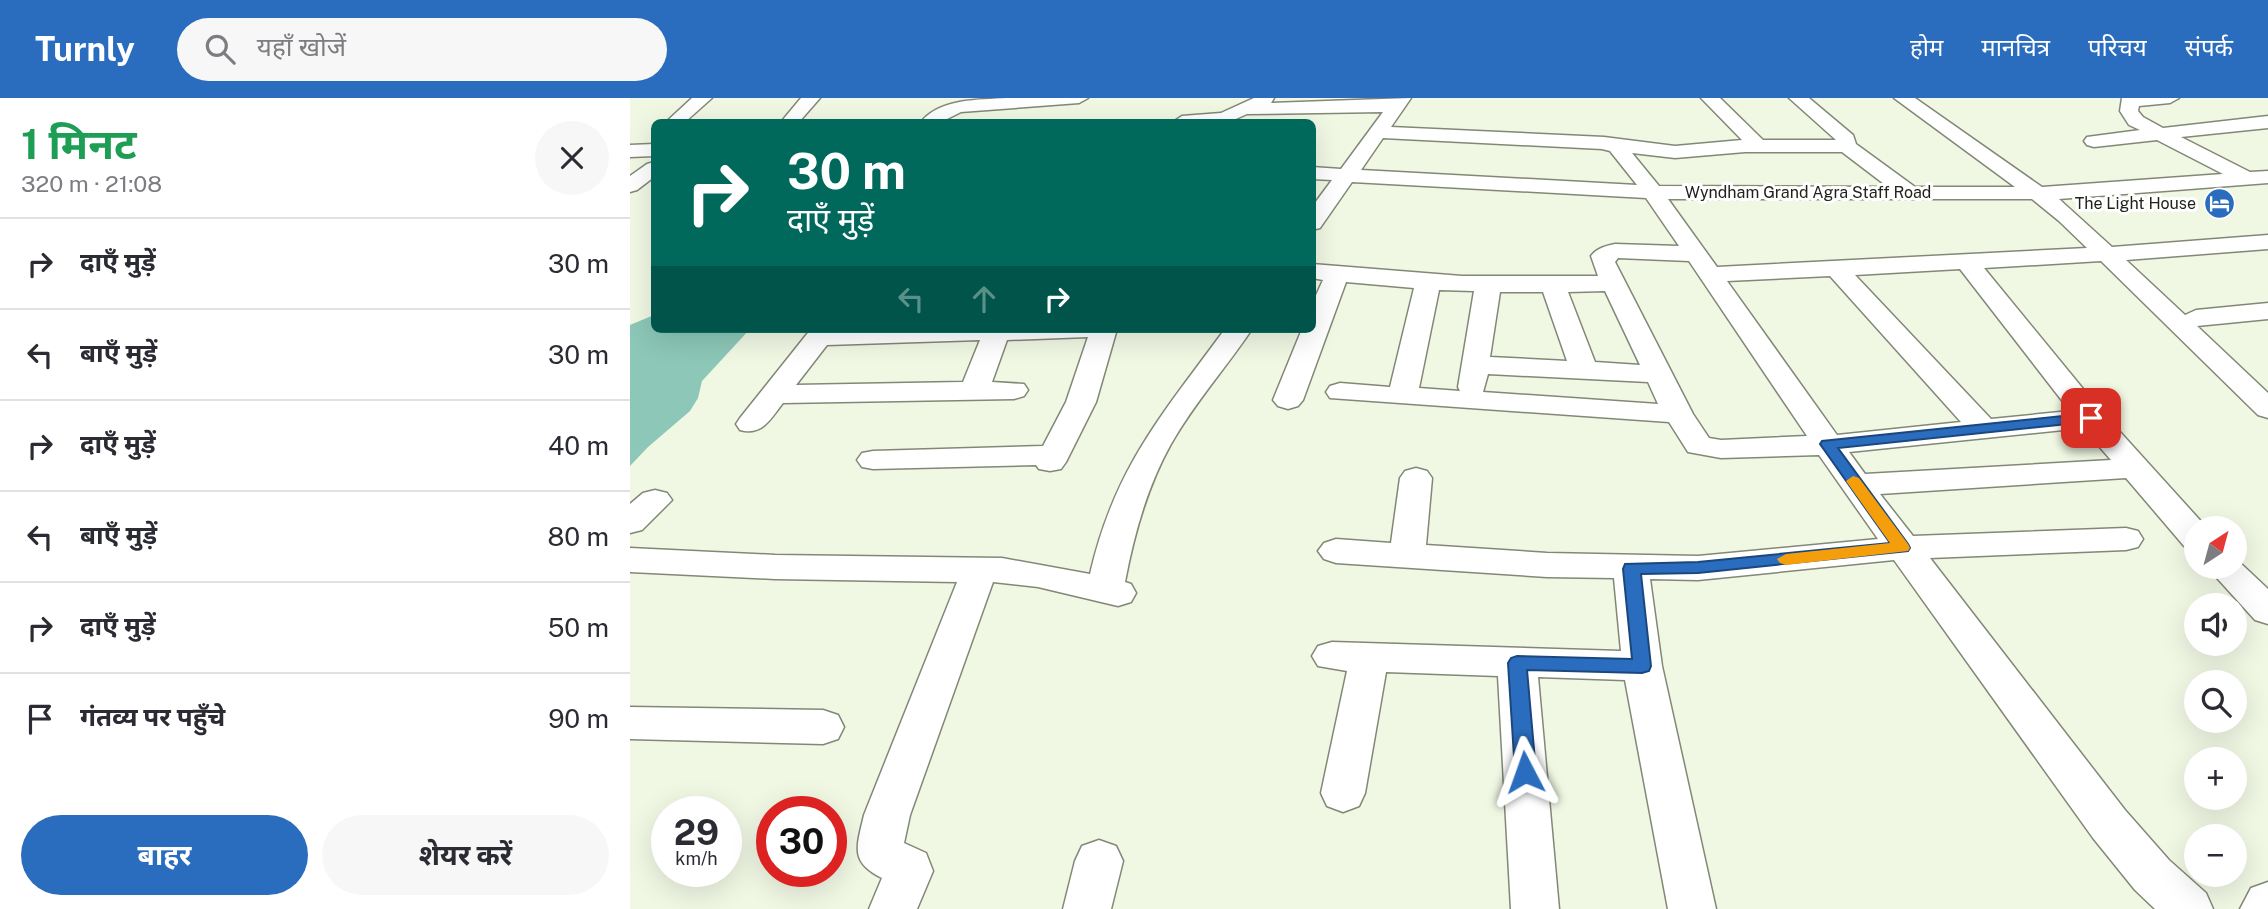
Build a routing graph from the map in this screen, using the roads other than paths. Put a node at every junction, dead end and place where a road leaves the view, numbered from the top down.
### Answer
1 (703, 98) edge
2 (811, 98) edge
3 (1078, 98) edge
4 (1267, 98) edge
5 (1710, 98) edge
6 (1798, 98) edge
7 (1903, 98) edge
8 (1922, 98) edge
9 (2170, 98) edge
10 (2131, 100) edge
11 (1399, 102) edge
12 (1001, 104) junction
13 (1246, 109) junction
14 (1063, 114) dead end
15 (679, 119) edge
16 (793, 119) edge
17 (935, 119) edge
18 (984, 119) edge
19 (1219, 119) edge
20 (2268, 122) edge
21 (1377, 132) junction
22 (2160, 134) junction
23 (2094, 141) dead end
24 (649, 145) edge
25 (1615, 145) junction
26 (1758, 146) junction
27 (1847, 147) junction
28 (630, 151) edge
29 (651, 170) edge
30 (1316, 173) edge
31 (1348, 175) junction
32 (2258, 178) edge
33 (630, 186) edge
34 (2268, 186) edge
35 (1910, 193) junction
36 (1655, 196) junction
37 (2055, 198) junction
38 (1316, 218) edge
39 (2268, 242) edge
40 (2118, 253) junction
41 (1966, 261) junction
42 (1702, 265) junction
43 (1836, 268) junction
44 (1325, 272) edge
45 (1428, 281) junction
46 (1613, 283) junction
47 (1488, 284) junction
48 (1553, 285) junction
49 (1316, 303) edge
50 (2268, 312) edge
51 (2196, 318) junction
52 (822, 333) edge
53 (996, 333) edge
54 (1103, 333) edge
55 (1236, 333) edge
56 (1307, 333) edge
57 (1476, 365) junction
58 (1584, 371) junction
59 (1657, 374) junction
60 (2268, 385) edge
61 (1014, 390) dead end
62 (974, 391) junction
63 (1340, 392) dead end
64 (774, 394) junction
65 (1403, 396) junction
66 (1288, 400) dead end
67 (1471, 400) junction
68 (2268, 409) edge
69 (1678, 414) junction
70 (2091, 418) junction
71 (751, 424) dead end
72 (1983, 429) junction
73 (1828, 444) junction
74 (873, 460) dead end
75 (2136, 468) junction
76 (1416, 478) dead end
77 (1856, 485) junction
78 (655, 500) dead end
79 (630, 522) edge
80 (2184, 524) edge
81 (2126, 539) dead end
82 (1902, 548) junction
83 (1336, 551) dead end
84 (1407, 556) junction
85 (630, 560) edge
86 (980, 569) junction
87 (1632, 569) junction
88 (2237, 579) edge
89 (2268, 611) edge
90 (1517, 663) junction
91 (1642, 666) junction
92 (630, 723) edge
93 (823, 727) dead end
94 (1343, 793) dead end
95 (1099, 861) dead end
96 (2268, 904) edge
97 (893, 909) edge
98 (1087, 909) edge
99 (1535, 909) edge
100 (1692, 909) edge
101 (2189, 909) edge
102 (2264, 909) edge

1 - 15 street
2 - 16 street
3 - 12 street
3 - 14 street
4 - 13 street
5 - 26 street
6 - 27 street
7 - 37 street
8 - 37 street
9 - 10 street
10 - 22 street
11 - 13 street
11 - 21 street
12 - 17 street
12 - 18 street
13 - 19 street
20 - 22 street
21 - 25 street
21 - 31 street
22 - 23 street
22 - 32 street
24 - 28 street
25 - 26 street
25 - 36 street
26 - 27 street
27 - 35 street
29 - 33 street
30 - 31 street, Wyndham Grand Agra Staff Road
31 - 36 street, Wyndham Grand Agra Staff Road
31 - 38 street
32 - 37 street, Wyndham Grand Agra Staff Road
34 - 37 street
35 - 36 street, Wyndham Grand Agra Staff Road
35 - 37 street, Wyndham Grand Agra Staff Road
36 - 37 street
36 - 42 street
37 - 40 street
39 - 40 street
40 - 41 street
40 - 51 street
40 - 68 street
41 - 43 street
41 - 70 street
42 - 43 street
42 - 46 street
42 - 73 street
43 - 72 street
44 - 45 street
44 - 49 street
45 - 47 street
45 - 65 street
46 - 48 street
46 - 59 street
47 - 48 street
47 - 57 street
48 - 58 street
50 - 51 street
51 - 60 street
52 - 64 street
53 - 62 street
54 - 74 street
55 - 86 street
56 - 66 street
57 - 58 street
57 - 67 street
58 - 59 street
59 - 69 street
61 - 62 street
62 - 64 street
63 - 65 street
64 - 71 street
65 - 67 street
67 - 69 street
69 - 73 street
70 - 72 street
70 - 75 street
72 - 73 street
73 - 77 street
75 - 77 street
75 - 80 street
76 - 84 street
77 - 82 street
78 - 79 street
81 - 82 street
82 - 87 street
82 - 101 street
83 - 84 street
84 - 87 street
85 - 86 street
86 - 97 street
87 - 91 street
88 - 89 street
90 - 91 street
90 - 94 street
90 - 99 street
91 - 100 street
92 - 93 street
95 - 98 street
96 - 102 street

